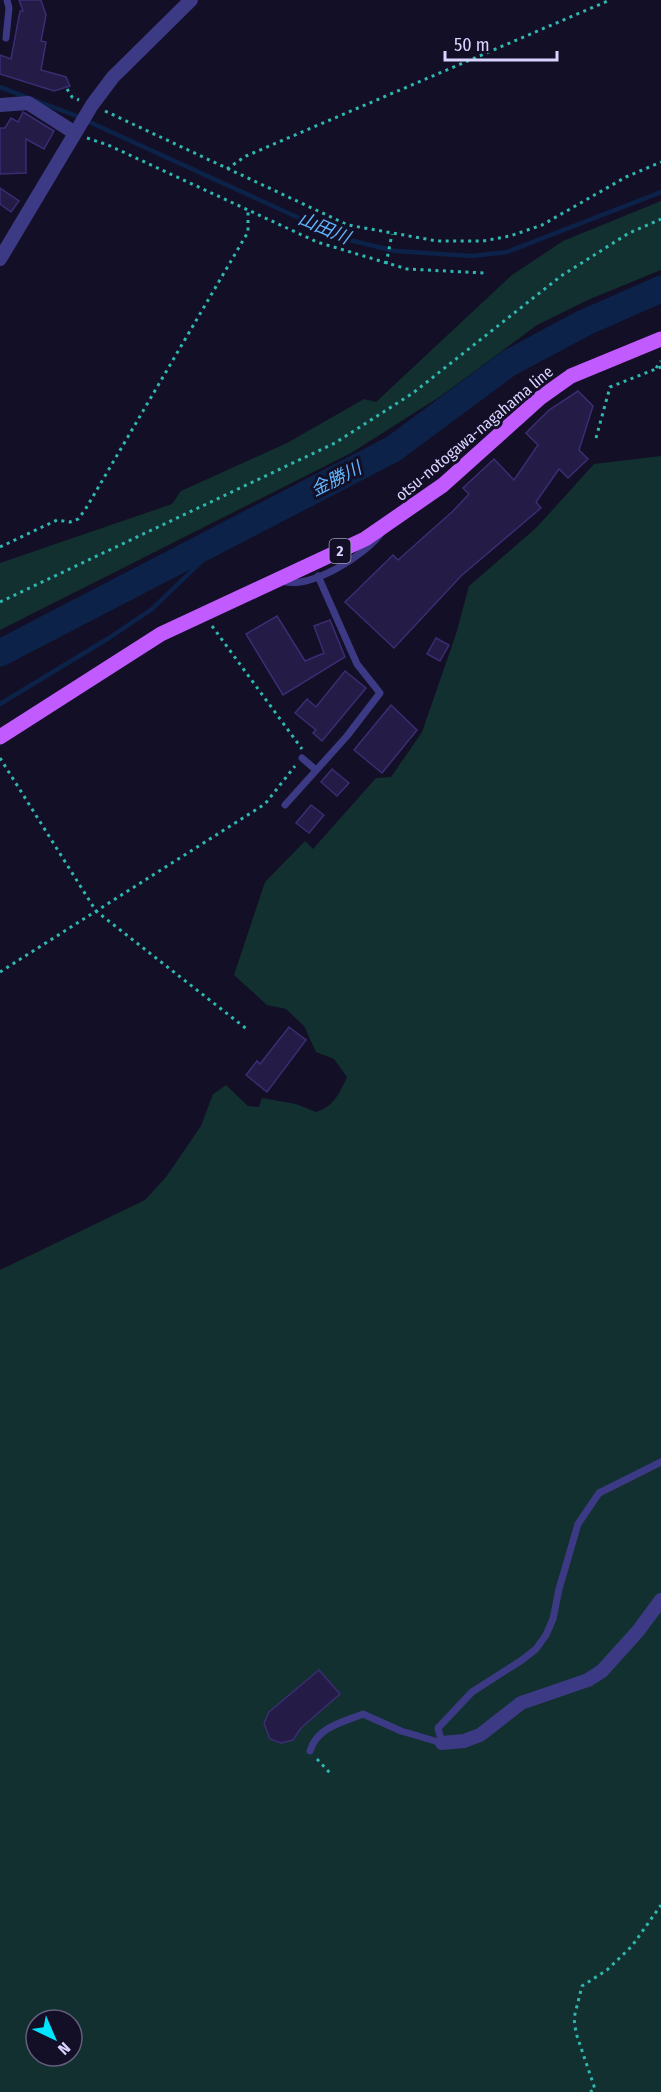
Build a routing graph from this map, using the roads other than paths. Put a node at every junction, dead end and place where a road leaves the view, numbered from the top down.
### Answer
1 (7, 0) edge
2 (191, 0) edge
3 (6, 38) dead end
4 (0, 105) edge
5 (76, 130) junction
6 (0, 259) edge
7 (661, 339) edge
8 (388, 525) junction
9 (318, 576) junction
10 (276, 580) junction
11 (0, 737) edge
12 (302, 758) road end
13 (316, 770) junction
14 (285, 805) dead end
15 (661, 1462) edge
16 (661, 1600) edge
17 (442, 1743) junction
18 (310, 1751) road end

1 - 3 lane
2 - 5 street
4 - 5 street
5 - 6 street
7 - 8 main road, otsu-notogawa-nagahama line / 2
8 - 9 lane
8 - 10 main road, otsu-notogawa-nagahama line / 2
9 - 10 lane
9 - 13 lane
10 - 11 main road, otsu-notogawa-nagahama line / 2
12 - 13 lane
13 - 14 lane
15 - 17 lane
16 - 17 street
17 - 18 lane

